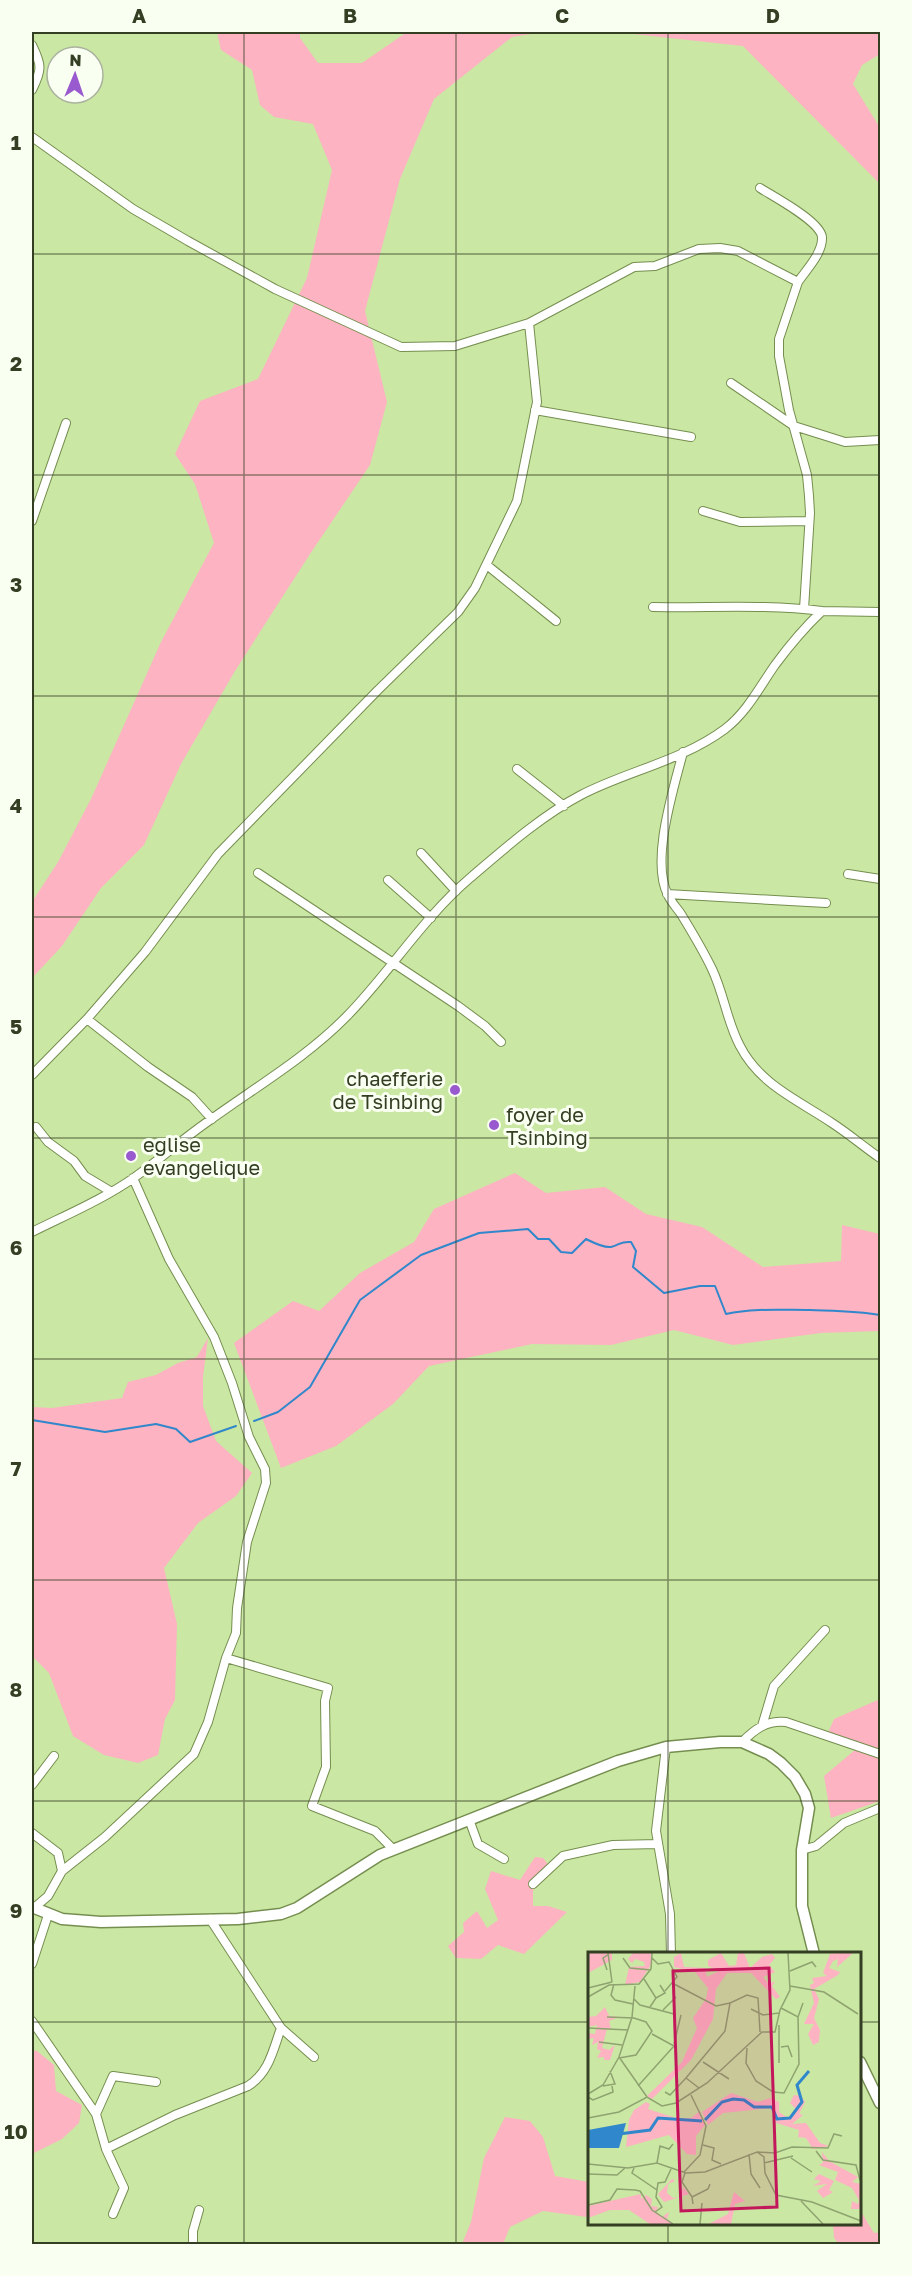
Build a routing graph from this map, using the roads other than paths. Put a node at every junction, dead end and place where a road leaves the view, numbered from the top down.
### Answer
1 (32, 45) edge
2 (32, 90) edge
3 (32, 137) edge
4 (760, 188) dead end
5 (798, 282) junction
6 (529, 323) junction
7 (731, 382) dead end
8 (535, 410) junction
9 (66, 423) dead end
10 (794, 426) junction
11 (691, 437) dead end
12 (880, 440) edge
13 (703, 511) dead end
14 (32, 521) edge
15 (809, 521) junction
16 (488, 566) junction
17 (653, 607) dead end
18 (804, 609) junction
19 (822, 611) junction
20 (880, 612) edge
21 (556, 621) dead end
22 (683, 753) junction
23 (517, 769) dead end
24 (564, 806) junction
25 (421, 853) dead end
26 (258, 873) dead end
27 (848, 874) dead end
28 (880, 879) edge
29 (388, 880) dead end
30 (456, 891) junction
31 (667, 894) junction
32 (826, 903) dead end
33 (431, 918) junction
34 (393, 964) junction
35 (87, 1018) junction
36 (501, 1042) dead end
37 (32, 1076) edge
38 (212, 1119) junction
39 (36, 1127) dead end
40 (880, 1158) edge
41 (133, 1178) junction
42 (110, 1191) junction
43 (32, 1233) edge
44 (825, 1630) dead end
45 (226, 1658) junction
46 (762, 1726) junction
47 (742, 1742) junction
48 (666, 1747) junction
49 (880, 1754) edge
50 (54, 1756) dead end
51 (32, 1785) edge
52 (880, 1809) edge
53 (470, 1822) junction
54 (32, 1833) edge
55 (658, 1844) junction
56 (394, 1850) junction
57 (802, 1850) junction
58 (504, 1859) dead end
59 (62, 1871) junction
60 (533, 1884) dead end
61 (33, 1908) edge
62 (48, 1915) junction
63 (210, 1919) junction
64 (671, 1952) edge
65 (814, 1952) edge
66 (32, 1964) edge
67 (32, 2021) edge
68 (281, 2028) junction
69 (314, 2057) dead end
70 (861, 2064) edge
71 (156, 2082) dead end
72 (880, 2103) edge
73 (96, 2114) junction
74 (106, 2149) junction
75 (199, 2210) dead end
76 (113, 2214) dead end
77 (193, 2244) edge

1 - 2 street
3 - 6 street
4 - 5 street
5 - 6 street
5 - 10 street
6 - 8 street
7 - 10 street
8 - 11 street
8 - 16 street
9 - 14 street
10 - 12 street
10 - 15 street
13 - 15 street
15 - 18 street
16 - 21 street
16 - 35 street
17 - 18 street
18 - 19 street
19 - 20 street
19 - 22 street
22 - 24 street
22 - 31 street
23 - 24 street
24 - 30 street
25 - 30 street
26 - 34 street
27 - 28 street
29 - 33 street
30 - 33 street
31 - 32 street
31 - 40 street
33 - 34 street
34 - 36 street
34 - 38 street
35 - 37 street
35 - 38 street
38 - 41 street
39 - 42 street
41 - 42 street
41 - 45 street
42 - 43 street
44 - 46 street
45 - 56 street
45 - 59 street
46 - 47 street
46 - 49 street
47 - 48 main road
47 - 57 main road
48 - 53 main road
48 - 55 street
50 - 51 street
52 - 57 street
53 - 56 main road
53 - 58 street
54 - 59 street
55 - 60 street
55 - 64 street
56 - 63 main road
57 - 65 main road
59 - 61 street
61 - 62 main road
62 - 63 main road
62 - 66 street
63 - 68 street
67 - 73 street
68 - 69 street
68 - 74 street
70 - 72 main road
71 - 73 street
73 - 74 street
74 - 76 street
75 - 77 street

